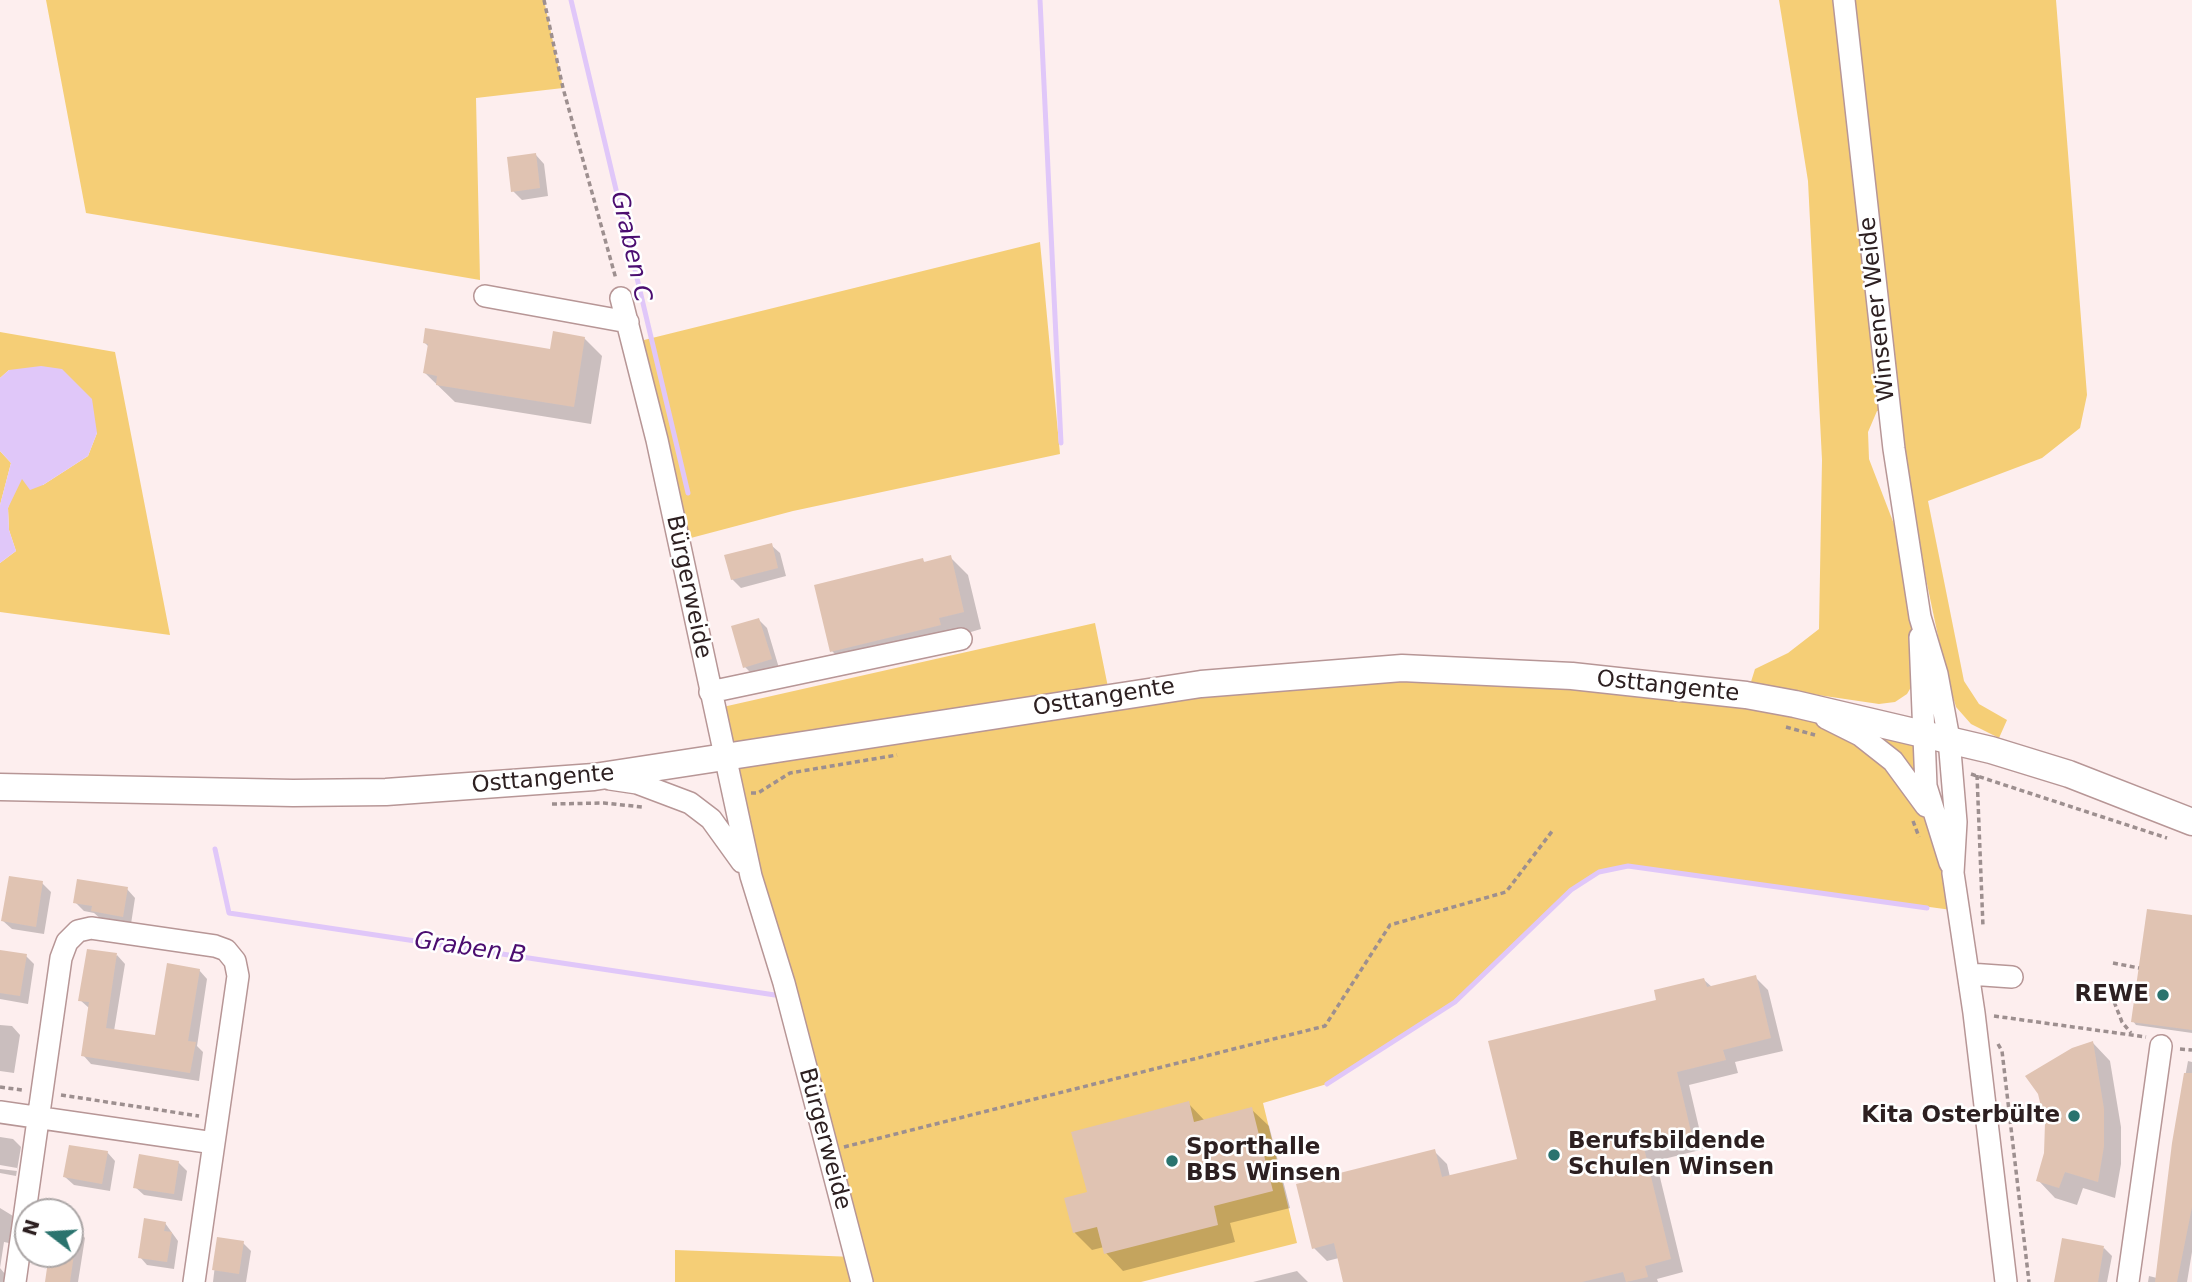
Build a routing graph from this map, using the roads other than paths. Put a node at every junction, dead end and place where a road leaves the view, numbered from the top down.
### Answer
1 (1844, 0) edge
2 (485, 296) dead end
3 (621, 298) road end
4 (628, 322) junction
5 (1920, 617) junction
6 (961, 639) dead end
7 (710, 692) junction
8 (1795, 704) junction
9 (1922, 732) junction
10 (1949, 739) junction
11 (724, 759) junction
12 (594, 777) junction
13 (0, 787) edge
14 (1933, 818) junction
15 (2186, 832) edge
16 (1953, 873) junction
17 (751, 876) junction
18 (1969, 974) junction
19 (2012, 977) dead end
20 (2161, 1046) road end
21 (0, 1112) edge
22 (40, 1117) junction
23 (215, 1143) junction
24 (15, 1282) edge
25 (194, 1282) edge
26 (862, 1282) edge
27 (2006, 1282) edge
28 (2128, 1282) edge

1 - 5 street, Winsener Weide
2 - 4 street
3 - 4 street, Bürgerweide
4 - 7 street, Bürgerweide
5 - 9 street, Winsener Weide
5 - 10 street, Winsener Weide
6 - 7 street
7 - 11 street, Bürgerweide
8 - 9 main road, Osttangente
8 - 11 main road, Osttangente
8 - 14 street
9 - 10 main road, Osttangente
9 - 14 street, Winsener Weide
10 - 15 main road, Osttangente
10 - 16 street, Winsener Weide
11 - 12 main road, Osttangente
11 - 17 street, Bürgerweide
12 - 13 main road, Osttangente
12 - 17 street, Bürgerweide
14 - 16 street
16 - 18 street
17 - 26 street, Bürgerweide
18 - 19 street
18 - 27 street
20 - 28 street
21 - 22 street
22 - 23 street
22 - 23 street
22 - 24 street
23 - 25 street

